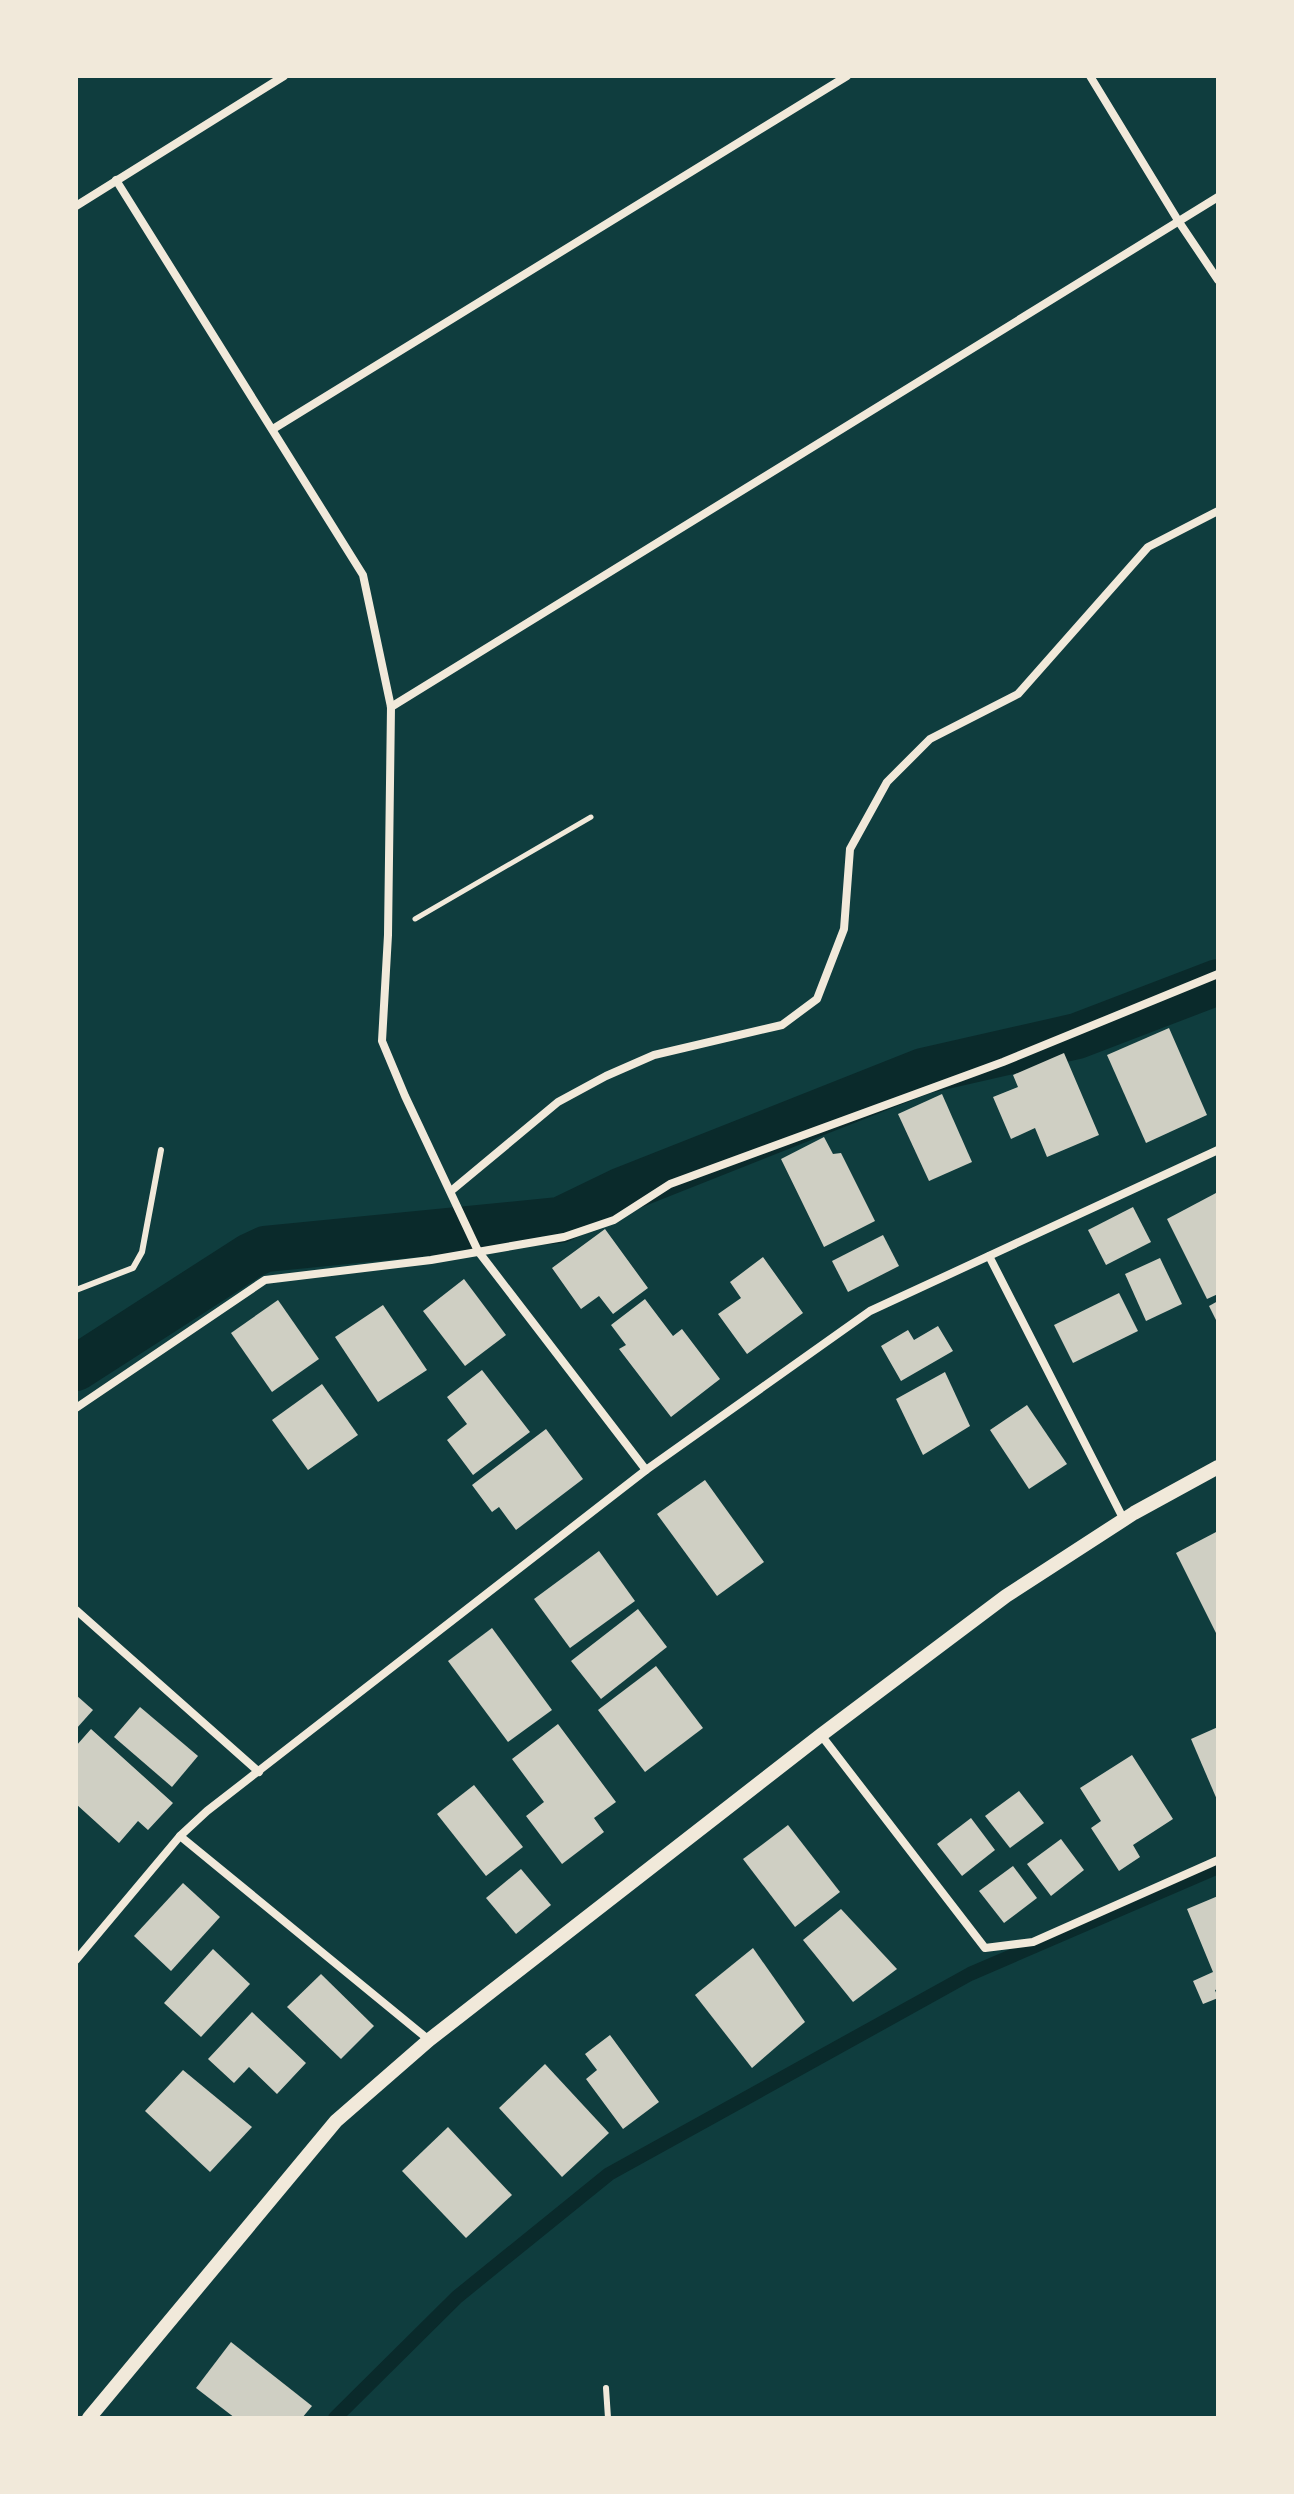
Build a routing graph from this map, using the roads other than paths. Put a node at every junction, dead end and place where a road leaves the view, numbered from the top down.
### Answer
1 (284, 76) edge
2 (847, 76) edge
3 (1090, 76) edge
4 (116, 180) junction
5 (1218, 197) edge
6 (76, 206) edge
7 (1179, 222) junction
8 (1218, 280) edge
9 (273, 429) junction
10 (1218, 511) edge
11 (391, 707) junction
12 (1218, 974) edge
13 (161, 1150) dead end
14 (1218, 1150) edge
15 (451, 1191) junction
16 (478, 1251) junction
17 (989, 1256) junction
18 (76, 1290) edge
19 (76, 1408) edge
20 (1218, 1467) edge
21 (646, 1470) junction
22 (1124, 1520) junction
23 (76, 1610) edge
24 (821, 1735) junction
25 (259, 1772) junction
26 (180, 1836) junction
27 (1218, 1860) edge
28 (76, 1960) edge
29 (429, 2040) junction
30 (606, 2388) dead end
31 (89, 2418) edge
32 (608, 2418) edge

1 - 4 street
2 - 9 street
3 - 7 street
4 - 6 street
4 - 9 street
5 - 7 street
7 - 8 street
7 - 11 street
9 - 11 street
10 - 15 street
11 - 15 street
12 - 16 street
13 - 18 lane
14 - 17 street
15 - 16 street
16 - 19 street
16 - 21 street
17 - 21 street
17 - 22 street
20 - 22 street
21 - 25 street
22 - 24 street
23 - 25 street
24 - 27 street
24 - 29 street
25 - 26 street
26 - 28 street
26 - 29 street
29 - 31 street
30 - 32 lane

